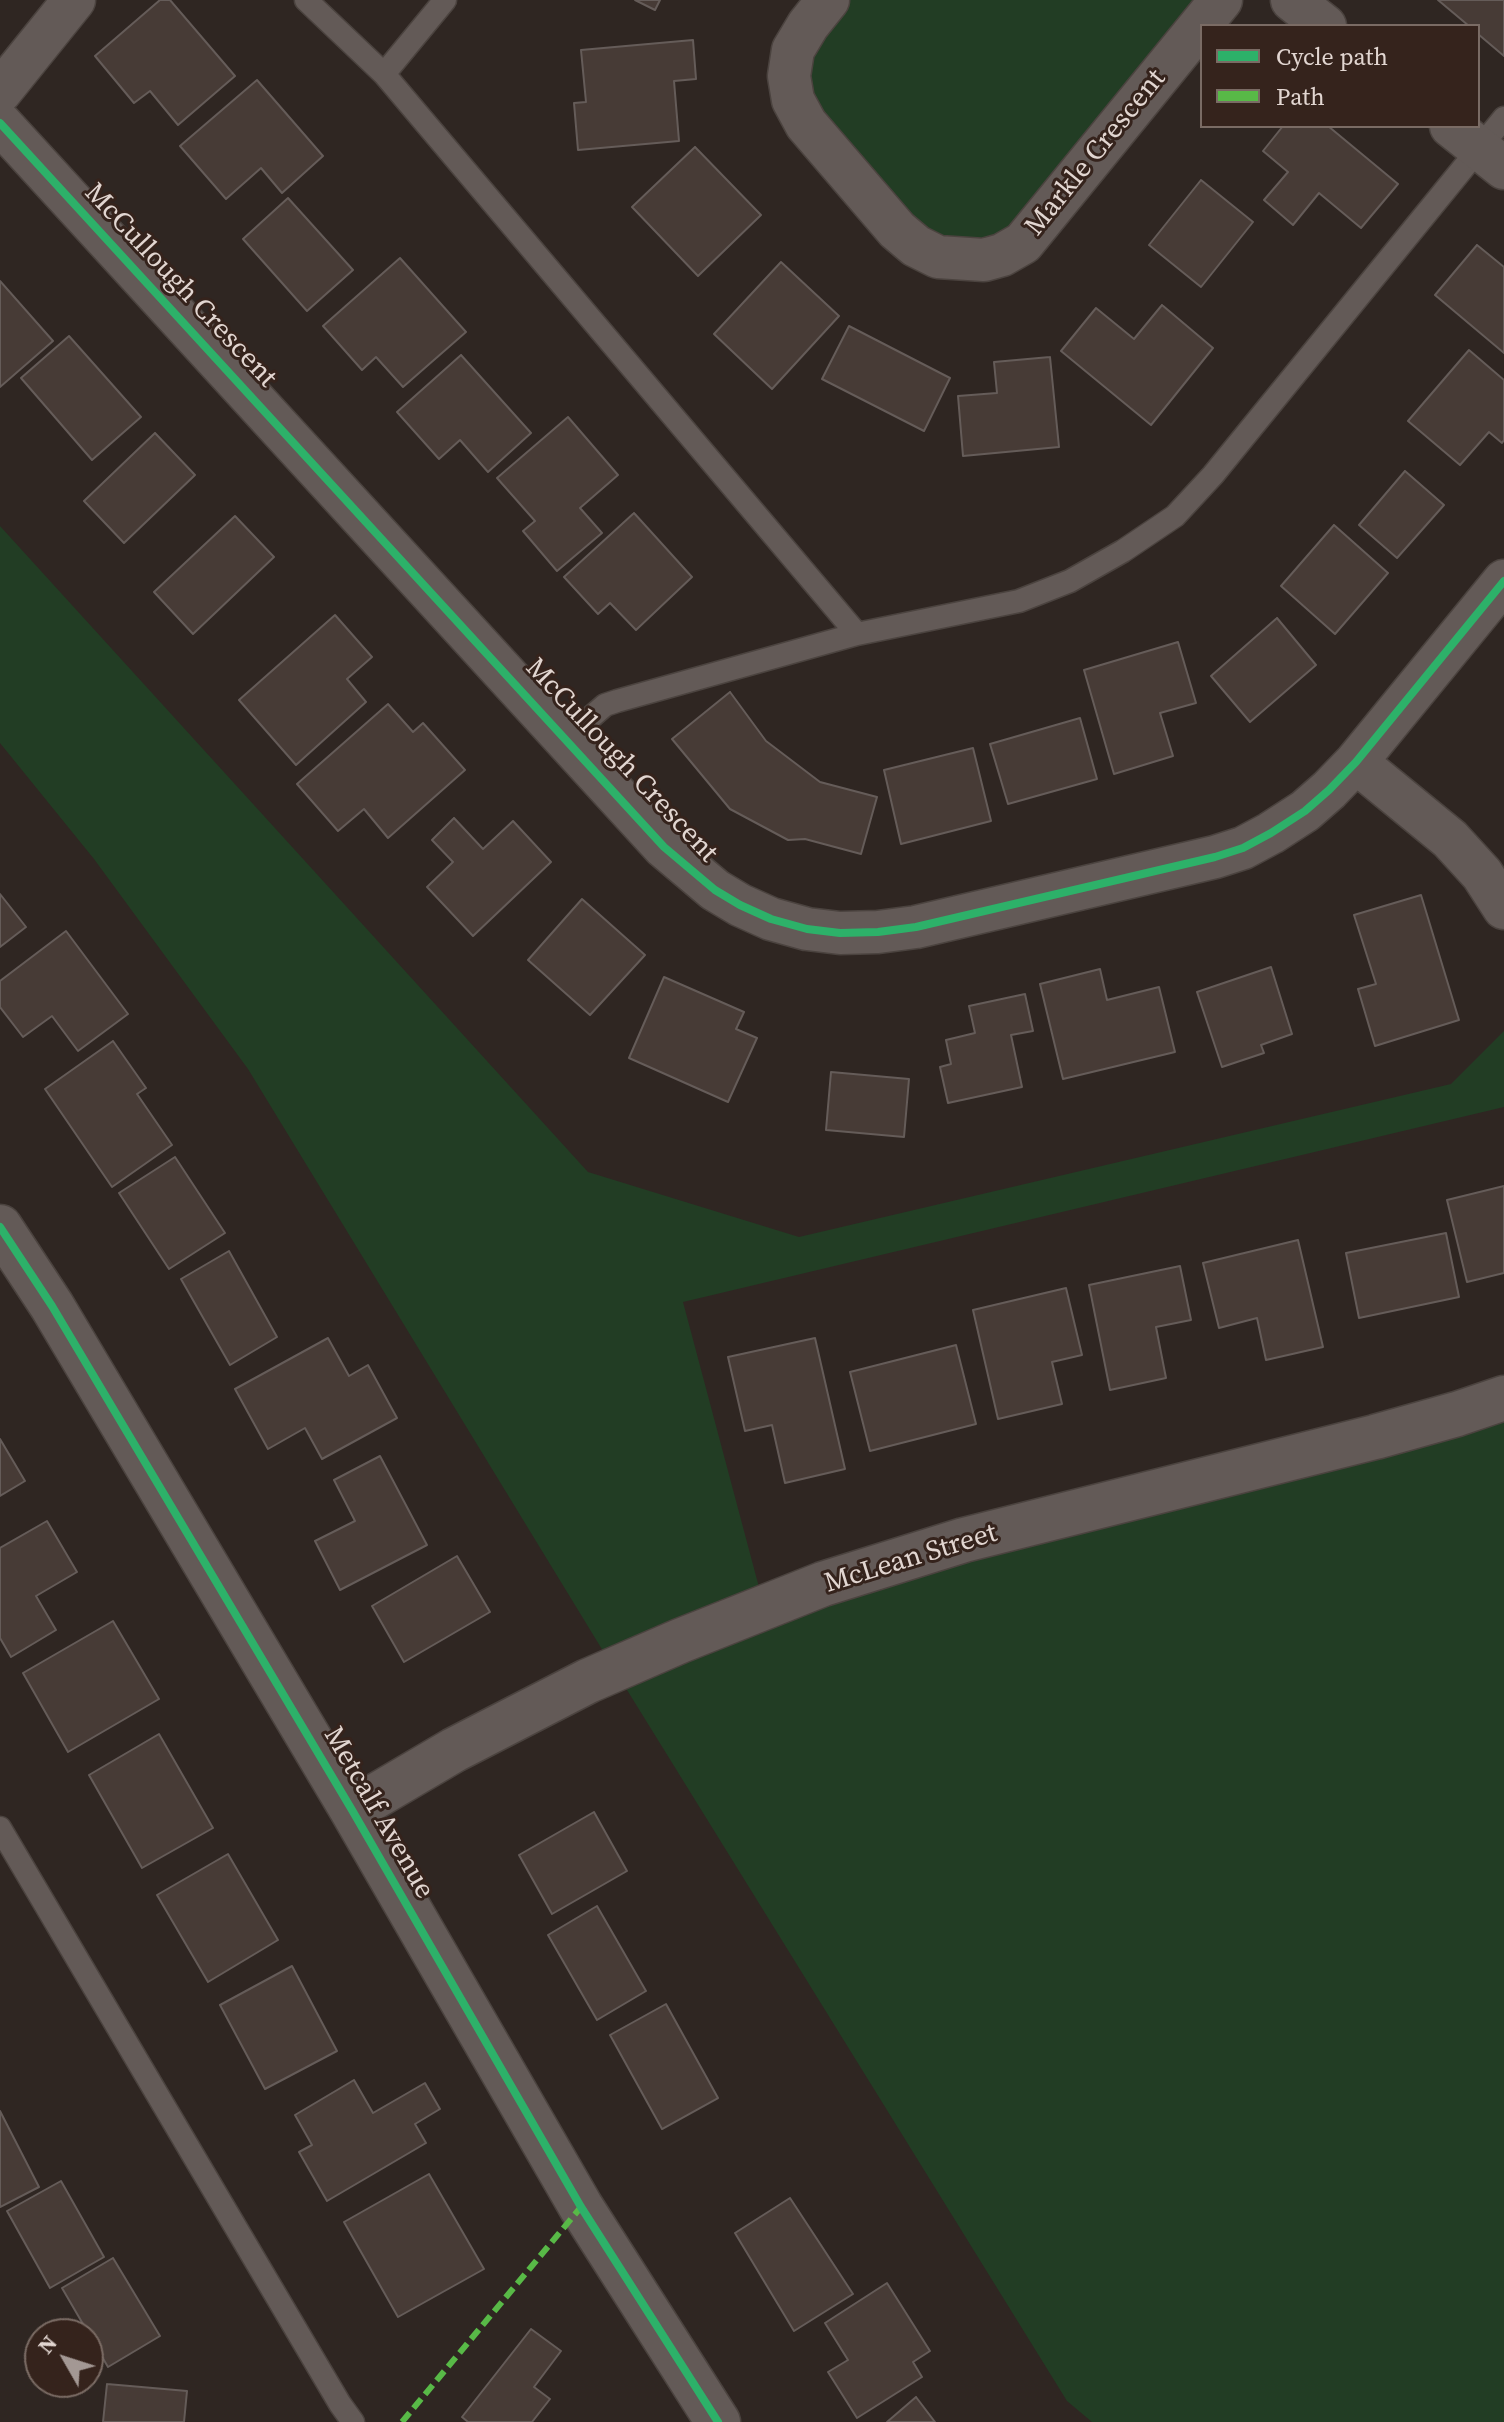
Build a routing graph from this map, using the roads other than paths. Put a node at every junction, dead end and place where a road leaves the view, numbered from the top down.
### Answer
1 (74, 0) edge
2 (306, 0) edge
3 (445, 0) edge
4 (828, 0) edge
5 (1221, 0) edge
6 (1292, 0) edge
7 (1201, 24) edge
8 (1322, 24) edge
9 (1200, 26) edge
10 (384, 74) junction
11 (0, 92) edge
12 (0, 123) edge
13 (1485, 140) edge
14 (1504, 581) edge
15 (857, 634) junction
16 (567, 738) junction
17 (1356, 762) junction
18 (1504, 908) edge
19 (0, 1227) edge
20 (1504, 1398) edge
21 (352, 1810) junction
22 (0, 1828) edge
23 (353, 2422) edge
24 (718, 2422) edge

1 - 11 street
2 - 10 lane
3 - 10 lane
4 - 9 street, Markle Crescent
5 - 7 street, Markle Crescent
6 - 8 street
10 - 15 lane
12 - 16 street, McCullough Crescent
13 - 15 lane
14 - 17 street, McCullough Crescent
15 - 16 lane
16 - 17 street, McCullough Crescent
17 - 18 street
19 - 21 street, Metcalf Avenue
20 - 21 street, McLean Street
21 - 24 street, Metcalf Avenue
22 - 23 lane

